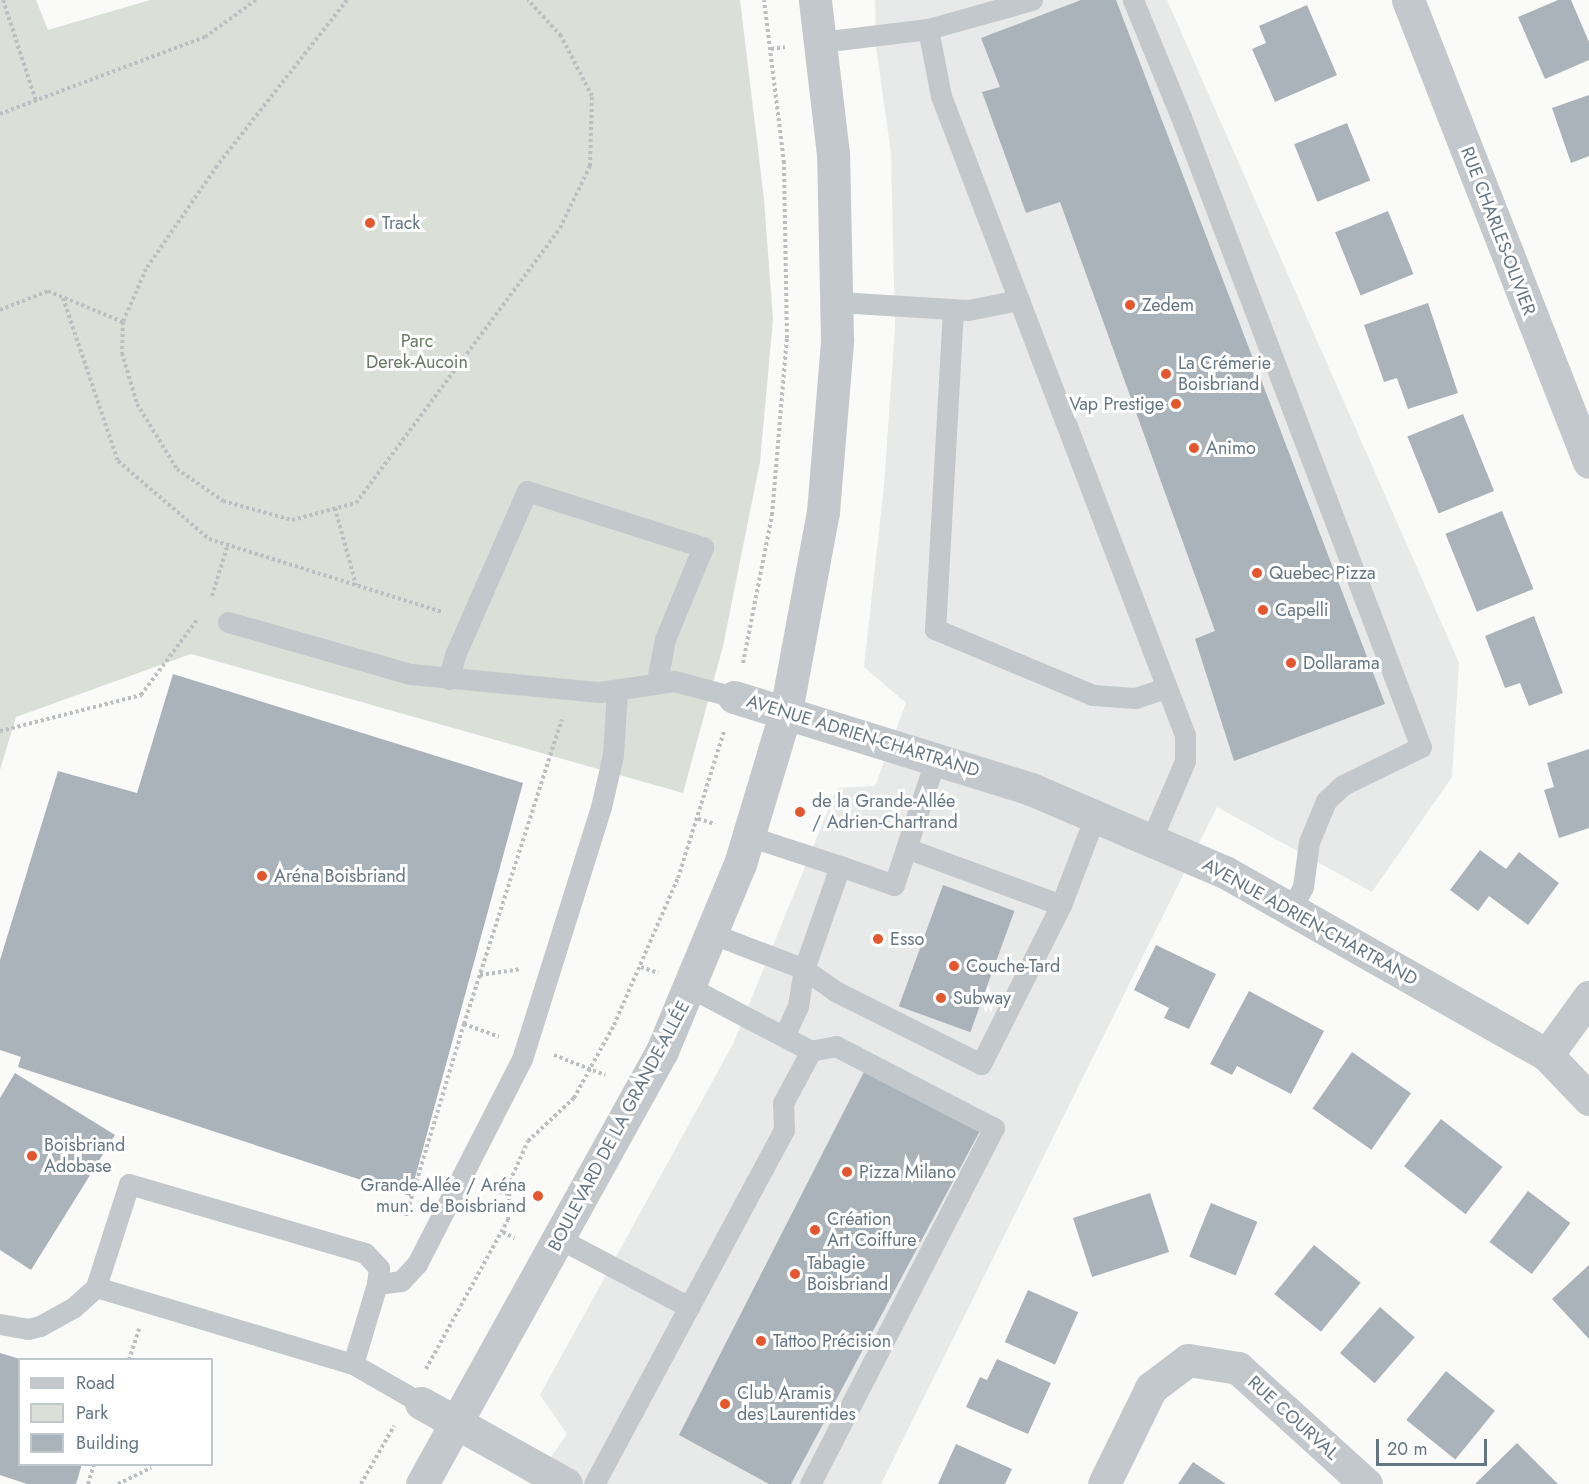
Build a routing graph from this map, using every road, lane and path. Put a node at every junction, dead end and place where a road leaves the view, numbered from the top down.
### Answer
1 (3, 0) edge
2 (256, 0) edge
3 (347, 0) edge
4 (528, 0) edge
5 (764, 0) edge
6 (814, 0) edge
7 (1032, 0) edge
8 (1133, 0) edge
9 (1408, 0) edge
10 (928, 29) junction
11 (821, 42) junction
12 (36, 101) junction
13 (0, 114) edge
14 (63, 298) junction
15 (1019, 300) junction
16 (838, 302) junction
17 (953, 309) junction
18 (0, 310) edge
19 (123, 322) junction
20 (1589, 462) edge
21 (335, 508) junction
22 (226, 547) junction
23 (356, 585) junction
24 (207, 605) dead end
25 (201, 614) dead end
26 (471, 620) junction
27 (228, 622) dead end
28 (743, 663) dead end
29 (449, 679) junction
30 (657, 681) junction
31 (1166, 688) junction
32 (617, 691) junction
33 (786, 711) junction
34 (729, 712) junction
35 (0, 731) edge
36 (554, 743) dead end
37 (936, 758) junction
38 (1096, 814) junction
39 (749, 836) junction
40 (1152, 838) junction
41 (906, 848) junction
42 (840, 866) junction
43 (1061, 905) junction
44 (1291, 909) junction
45 (713, 934) junction
46 (804, 969) junction
47 (691, 988) junction
48 (1589, 997) edge
49 (464, 1023) junction
50 (784, 1036) junction
51 (500, 1037) dead end
52 (811, 1051) junction
53 (548, 1053) dead end
54 (1547, 1055) junction
55 (592, 1069) junction
56 (605, 1075) dead end
57 (1589, 1099) edge
58 (403, 1226) dead end
59 (503, 1232) junction
60 (514, 1238) dead end
61 (560, 1239) junction
62 (377, 1284) junction
63 (96, 1287) junction
64 (689, 1307) junction
65 (0, 1324) edge
66 (353, 1364) junction
67 (426, 1368) dead end
68 (409, 1412) junction
69 (457, 1424) junction
70 (93, 1466) edge
71 (151, 1468) dead end
72 (88, 1484) edge
73 (118, 1484) edge
74 (361, 1484) edge
75 (422, 1484) edge
76 (566, 1484) edge
77 (594, 1484) edge
78 (810, 1484) edge
79 (1104, 1484) edge
80 (1366, 1484) edge

1 - 12 path
2 - 12 path
3 - 19 path
4 - 21 path
5 - 28 path
6 - 11 street, BOULEVARD DE LA GRANDE-ALLÉE
7 - 10 lane
8 - 44 lane
9 - 20 street, RUE CHARLES-OLIVIER
10 - 11 lane
10 - 15 lane
11 - 16 street, BOULEVARD DE LA GRANDE-ALLÉE
12 - 13 path
14 - 18 path
14 - 19 path
14 - 22 path
15 - 17 lane
15 - 31 lane
16 - 17 lane
16 - 33 street, BOULEVARD DE LA GRANDE-ALLÉE
17 - 31 lane
19 - 21 path
21 - 23 path
22 - 23 path
22 - 24 path
23 - 26 path
25 - 35 path
26 - 29 lane
26 - 30 lane
27 - 29 lane
29 - 32 lane
30 - 32 lane
30 - 34 lane
31 - 40 lane
32 - 62 lane
33 - 34 street, AVENUE ADRIEN-CHARTRAND
33 - 37 street, AVENUE ADRIEN-CHARTRAND
33 - 39 street, BOULEVARD DE LA GRANDE-ALLÉE
34 - 55 path
36 - 49 path
37 - 38 street, AVENUE ADRIEN-CHARTRAND
37 - 41 lane
38 - 40 street, AVENUE ADRIEN-CHARTRAND
38 - 43 lane
39 - 42 lane
39 - 45 street, BOULEVARD DE LA GRANDE-ALLÉE
40 - 44 street, AVENUE ADRIEN-CHARTRAND
41 - 42 lane
41 - 43 lane
42 - 46 lane
43 - 46 lane
44 - 54 street, AVENUE ADRIEN-CHARTRAND
45 - 46 lane
45 - 47 street, BOULEVARD DE LA GRANDE-ALLÉE
46 - 50 lane
47 - 50 lane
47 - 61 street, BOULEVARD DE LA GRANDE-ALLÉE
48 - 54 street
49 - 51 path
49 - 58 path
50 - 52 lane
52 - 64 lane
52 - 78 lane
53 - 55 path
54 - 57 street, AVENUE ADRIEN-CHARTRAND
55 - 56 path
55 - 59 path
59 - 60 path
59 - 67 path
61 - 64 lane
61 - 69 street, BOULEVARD DE LA GRANDE-ALLÉE
62 - 63 lane
62 - 66 lane
63 - 65 lane
63 - 66 lane
64 - 77 lane
66 - 68 lane
68 - 69 street
68 - 74 path
69 - 75 street, BOULEVARD DE LA GRANDE-ALLÉE
69 - 76 street
70 - 72 path
71 - 73 path
79 - 80 street, RUE COURVAL

